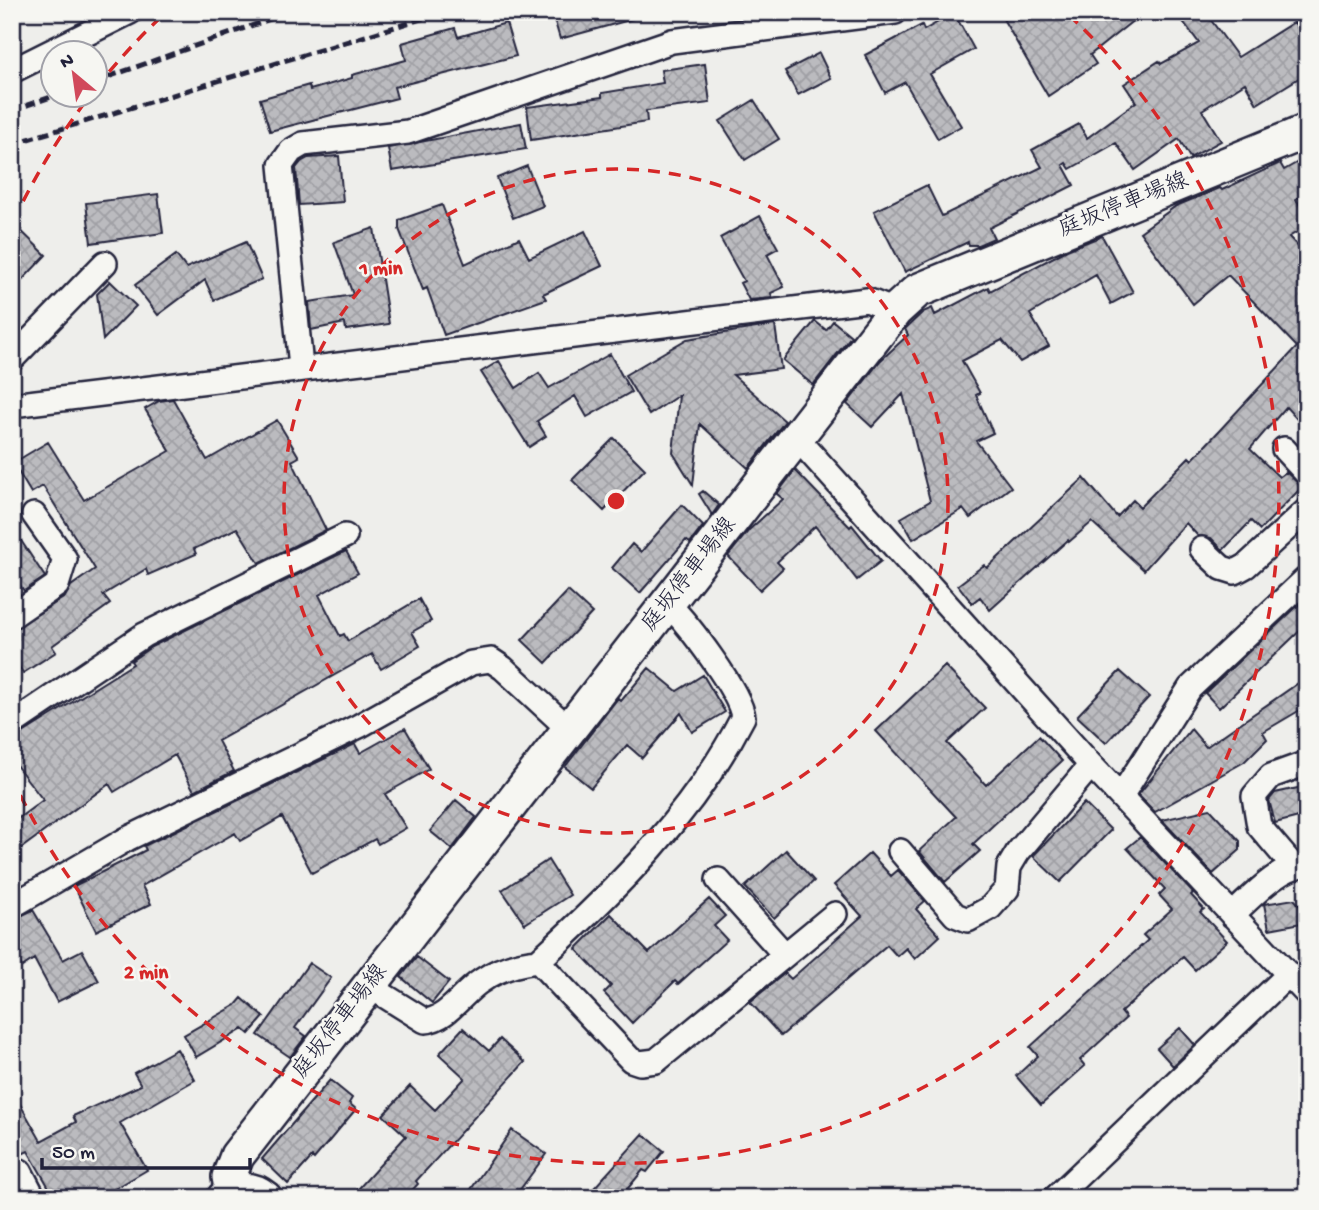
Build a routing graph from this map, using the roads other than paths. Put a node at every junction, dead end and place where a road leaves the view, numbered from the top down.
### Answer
1 (130, 12) edge
2 (895, 12) edge
3 (12, 71) edge
4 (1307, 131) edge
5 (105, 263) dead end
6 (895, 311) junction
7 (12, 359) edge
8 (301, 368) junction
9 (12, 405) edge
10 (797, 438) junction
11 (1284, 449) dead end
12 (1307, 474) edge
13 (1307, 510) edge
14 (34, 515) dead end
15 (345, 536) dead end
16 (1202, 549) dead end
17 (1307, 578) edge
18 (668, 604) junction
19 (12, 616) edge
20 (12, 724) edge
21 (570, 730) junction
22 (1307, 763) edge
23 (1091, 765) junction
24 (1121, 796) junction
25 (900, 852) dead end
26 (1300, 865) edge
27 (718, 880) dead end
28 (12, 906) edge
29 (835, 914) dead end
30 (1232, 915) junction
31 (785, 955) junction
32 (538, 961) junction
33 (1288, 975) junction
34 (369, 986) junction
35 (1307, 993) edge
36 (12, 1174) edge
37 (228, 1196) edge
38 (34, 1198) edge
39 (265, 1198) edge
40 (1055, 1198) edge

1 - 3 street
2 - 8 street
4 - 6 main road, 庭坂停車場線
5 - 7 street
6 - 8 street
6 - 10 main road, 庭坂停車場線
8 - 9 street
10 - 18 main road, 庭坂停車場線
10 - 23 street
11 - 12 street
13 - 16 street
14 - 19 street
15 - 20 street
17 - 24 street
18 - 21 main road, 庭坂停車場線
18 - 32 street
21 - 28 street
21 - 34 main road, 庭坂停車場線
22 - 26 street
23 - 24 street
23 - 25 street
24 - 30 street
26 - 30 street
27 - 31 street
29 - 31 street
30 - 33 street
31 - 32 street
32 - 34 street
33 - 35 street
33 - 40 street
34 - 37 main road, 庭坂停車場線
36 - 38 street
37 - 39 main road

